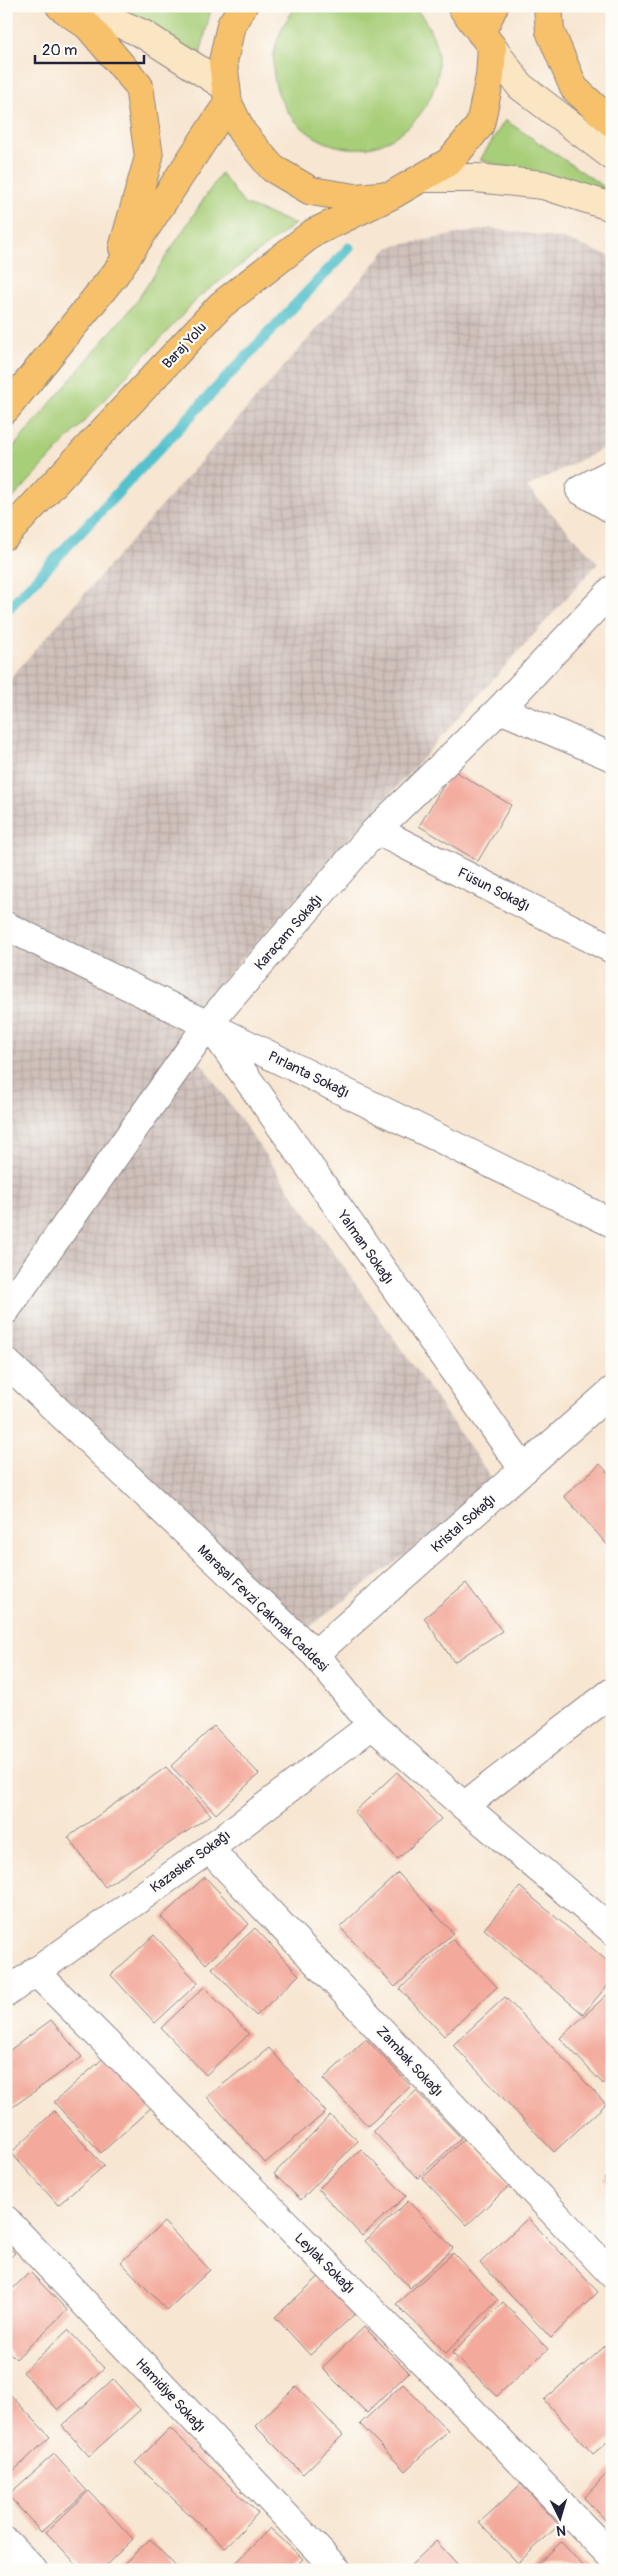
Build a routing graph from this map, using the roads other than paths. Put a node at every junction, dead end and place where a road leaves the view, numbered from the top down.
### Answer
1 (60, 6) edge
2 (81, 6) edge
3 (243, 6) edge
4 (460, 6) edge
5 (494, 6) edge
6 (548, 6) edge
7 (486, 40) junction
8 (227, 95) junction
9 (612, 123) edge
10 (612, 156) edge
11 (425, 178) junction
12 (392, 195) junction
13 (612, 207) edge
14 (116, 274) junction
15 (6, 409) edge
16 (612, 472) edge
17 (612, 509) edge
18 (6, 535) edge
19 (612, 590) edge
20 (500, 709) junction
21 (612, 757) edge
22 (376, 830) junction
23 (6, 926) edge
24 (612, 949) edge
25 (208, 1024) junction
26 (612, 1224) edge
27 (6, 1310) edge
28 (6, 1362) edge
29 (612, 1391) edge
30 (524, 1470) junction
31 (315, 1654) junction
32 (612, 1692) edge
33 (372, 1725) junction
34 (464, 1806) junction
35 (209, 1849) junction
36 (612, 1930) edge
37 (35, 1971) junction
38 (6, 1994) edge
39 (6, 2220) edge
40 (612, 2274) edge
41 (6, 2542) edge
42 (612, 2557) edge
43 (33, 2570) edge
44 (337, 2570) edge

1 - 14 main road
2 - 8 main road
3 - 8 main road
4 - 7 main road
5 - 7 main road
6 - 9 main road
7 - 10 main road
7 - 11 main road, Baraj Yolu
8 - 12 main road
8 - 14 main road
11 - 12 main road, Baraj Yolu
11 - 13 main road
12 - 18 main road, Baraj Yolu
14 - 15 main road
16 - 17 street
19 - 20 street, Karaçam Sokağı
20 - 21 street
20 - 22 street, Karaçam Sokağı
22 - 24 street, Füsun Sokağı
22 - 25 street, Karaçam Sokağı
23 - 25 street, Pırlanta Sokağı
25 - 26 street, Pırlanta Sokağı
25 - 27 street, Karaçam Sokağı
25 - 30 street, Yalman Sokağı
28 - 31 street, Maraşal Fevzi Çakmak Caddesi
29 - 30 street, Kristal Sokağı
30 - 31 street, Kristal Sokağı
31 - 33 street, Maraşal Fevzi Çakmak Caddesi
32 - 34 street
33 - 34 street, Maraşal Fevzi Çakmak Caddesi
33 - 35 street, Kazasker Sokağı
34 - 36 street, Maraşal Fevzi Çakmak Caddesi
35 - 37 street, Kazasker Sokağı
35 - 40 street, Zambak Sokağı
37 - 38 street, Kazasker Sokağı
37 - 42 street, Leylak Sokağı
39 - 44 street, Hamidiye Sokağı
41 - 43 street

